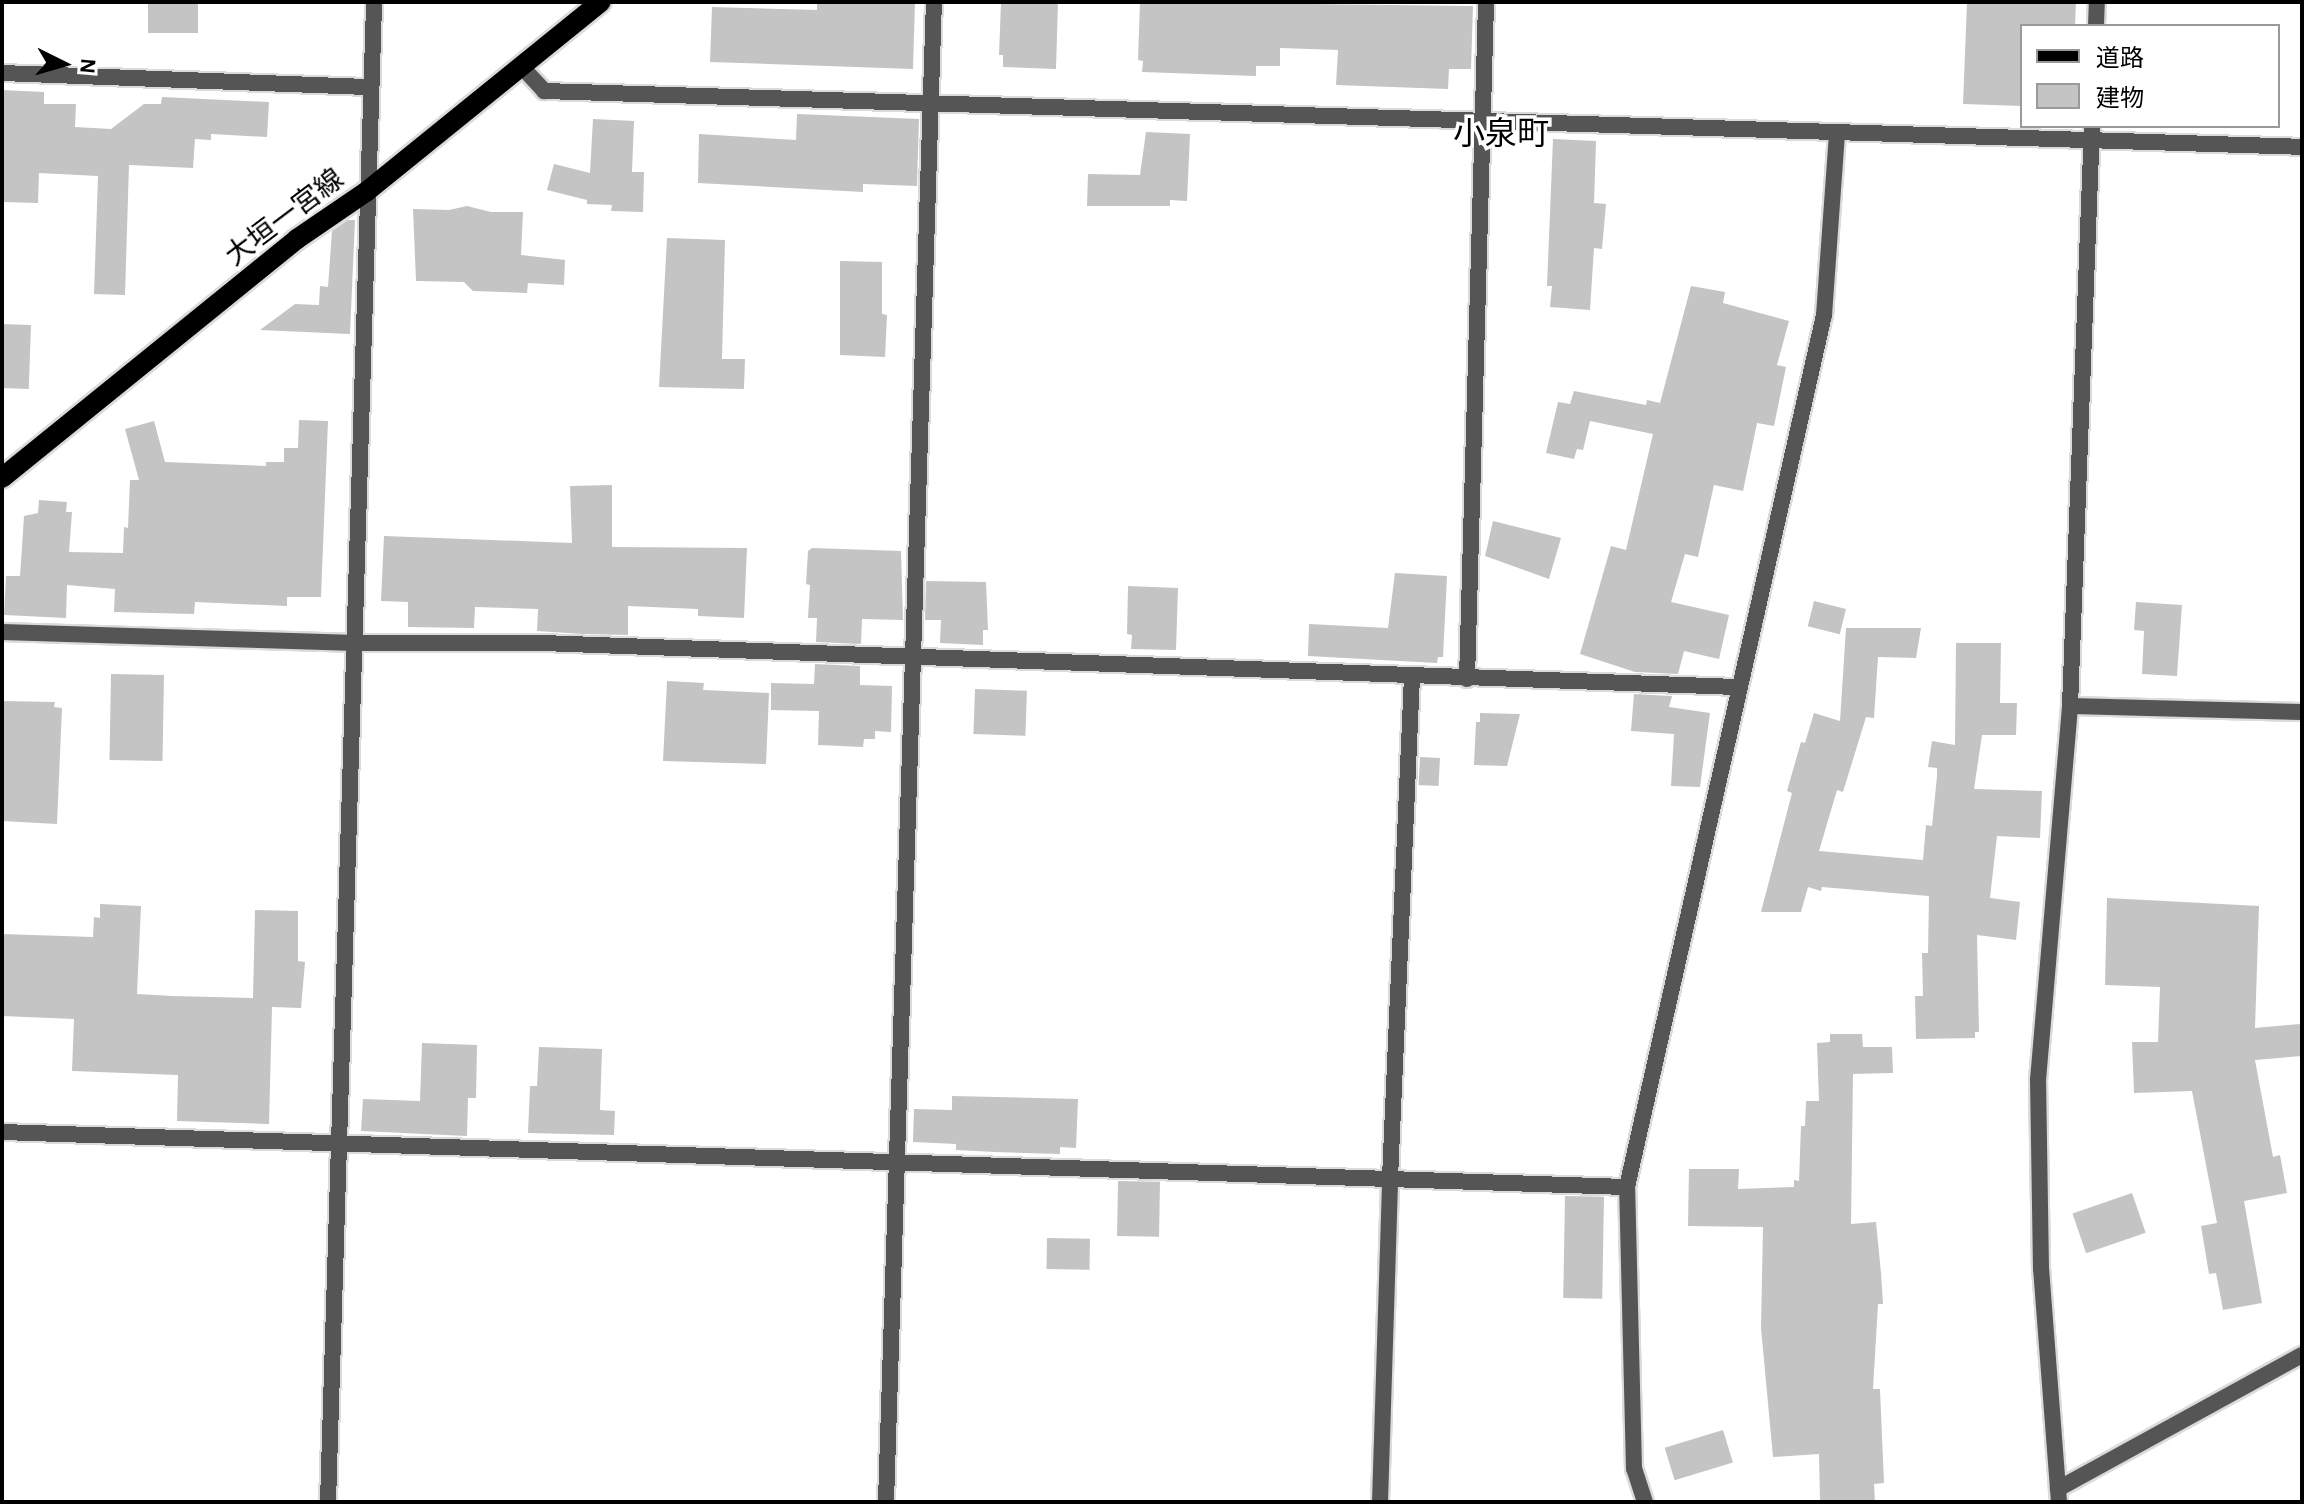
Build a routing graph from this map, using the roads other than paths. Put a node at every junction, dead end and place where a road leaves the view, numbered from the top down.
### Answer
1 (374, 2) edge
2 (601, 2) edge
3 (934, 2) edge
4 (1486, 2) edge
5 (2097, 2) edge
6 (2096, 24) edge
7 (522, 67) junction
8 (2, 73) edge
9 (371, 87) junction
10 (930, 101) junction
11 (1481, 119) junction
12 (1837, 132) junction
13 (2092, 133) edge
14 (2302, 147) edge
15 (366, 192) junction
16 (2, 478) edge
17 (2, 632) edge
18 (356, 643) junction
19 (913, 657) junction
20 (1412, 677) junction
21 (1467, 679) junction
22 (1739, 687) junction
23 (2070, 706) junction
24 (2302, 712) edge
25 (2, 1132) edge
26 (338, 1141) junction
27 (897, 1160) junction
28 (1390, 1178) junction
29 (1627, 1187) junction
30 (2302, 1355) edge
31 (2058, 1496) edge
32 (328, 1502) edge
33 (886, 1502) edge
34 (1380, 1502) edge
35 (1645, 1502) edge

1 - 9 street
2 - 7 main road, 大垣一宮線
3 - 10 street
4 - 11 street
5 - 6 street
7 - 10 street
7 - 15 main road, 大垣一宮線
8 - 9 street
9 - 15 street
10 - 11 street
10 - 19 street
11 - 12 street
11 - 21 street
12 - 13 street
12 - 22 street
13 - 14 street
13 - 23 street
15 - 16 main road, 大垣一宮線
15 - 18 street
17 - 18 street
18 - 19 street
18 - 26 street
19 - 20 street
19 - 27 street
20 - 21 street
20 - 28 street
21 - 22 street
22 - 29 street
23 - 24 street
23 - 31 street
25 - 26 street
26 - 27 street
26 - 32 street
27 - 28 street
27 - 33 street
28 - 29 street
28 - 34 street
29 - 35 street
30 - 31 street

